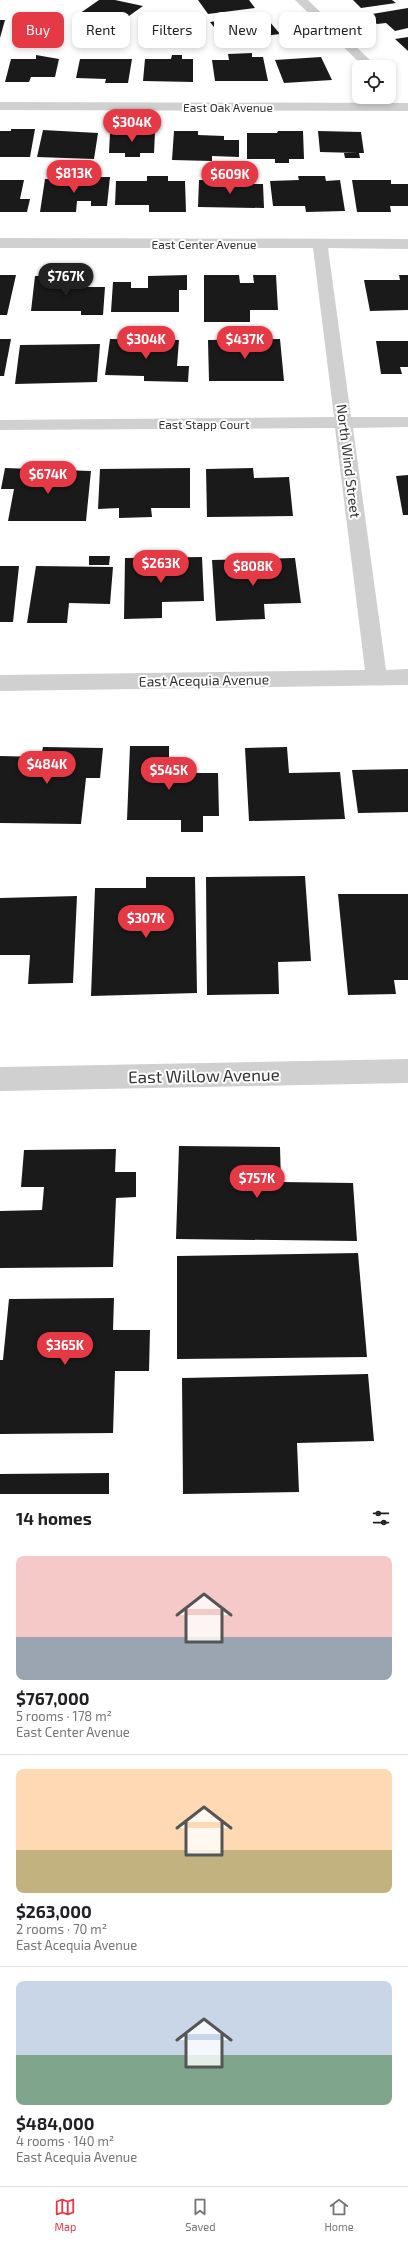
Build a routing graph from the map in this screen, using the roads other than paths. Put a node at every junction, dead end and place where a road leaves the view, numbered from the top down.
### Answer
1 (301, 0) edge
2 (365, 60) edge
3 (352, 102) edge
4 (396, 104) edge
5 (0, 106) edge
6 (408, 107) edge
7 (0, 243) edge
8 (320, 244) junction
9 (408, 244) edge
10 (344, 422) junction
11 (408, 422) edge
12 (0, 425) edge
13 (377, 678) junction
14 (408, 678) edge
15 (0, 683) edge
16 (408, 1070) edge
17 (0, 1079) edge

1 - 2 street
3 - 5 street, East Oak Avenue
4 - 6 street, East Oak Avenue
7 - 8 street, East Center Avenue
8 - 9 street, East Center Avenue
8 - 10 street, North Wind Street
10 - 11 street, East Stapp Court
10 - 12 street, East Stapp Court
10 - 13 street, North Wind Street
13 - 14 street, East Acequia Avenue
13 - 15 street, East Acequia Avenue
16 - 17 street, East Willow Avenue

